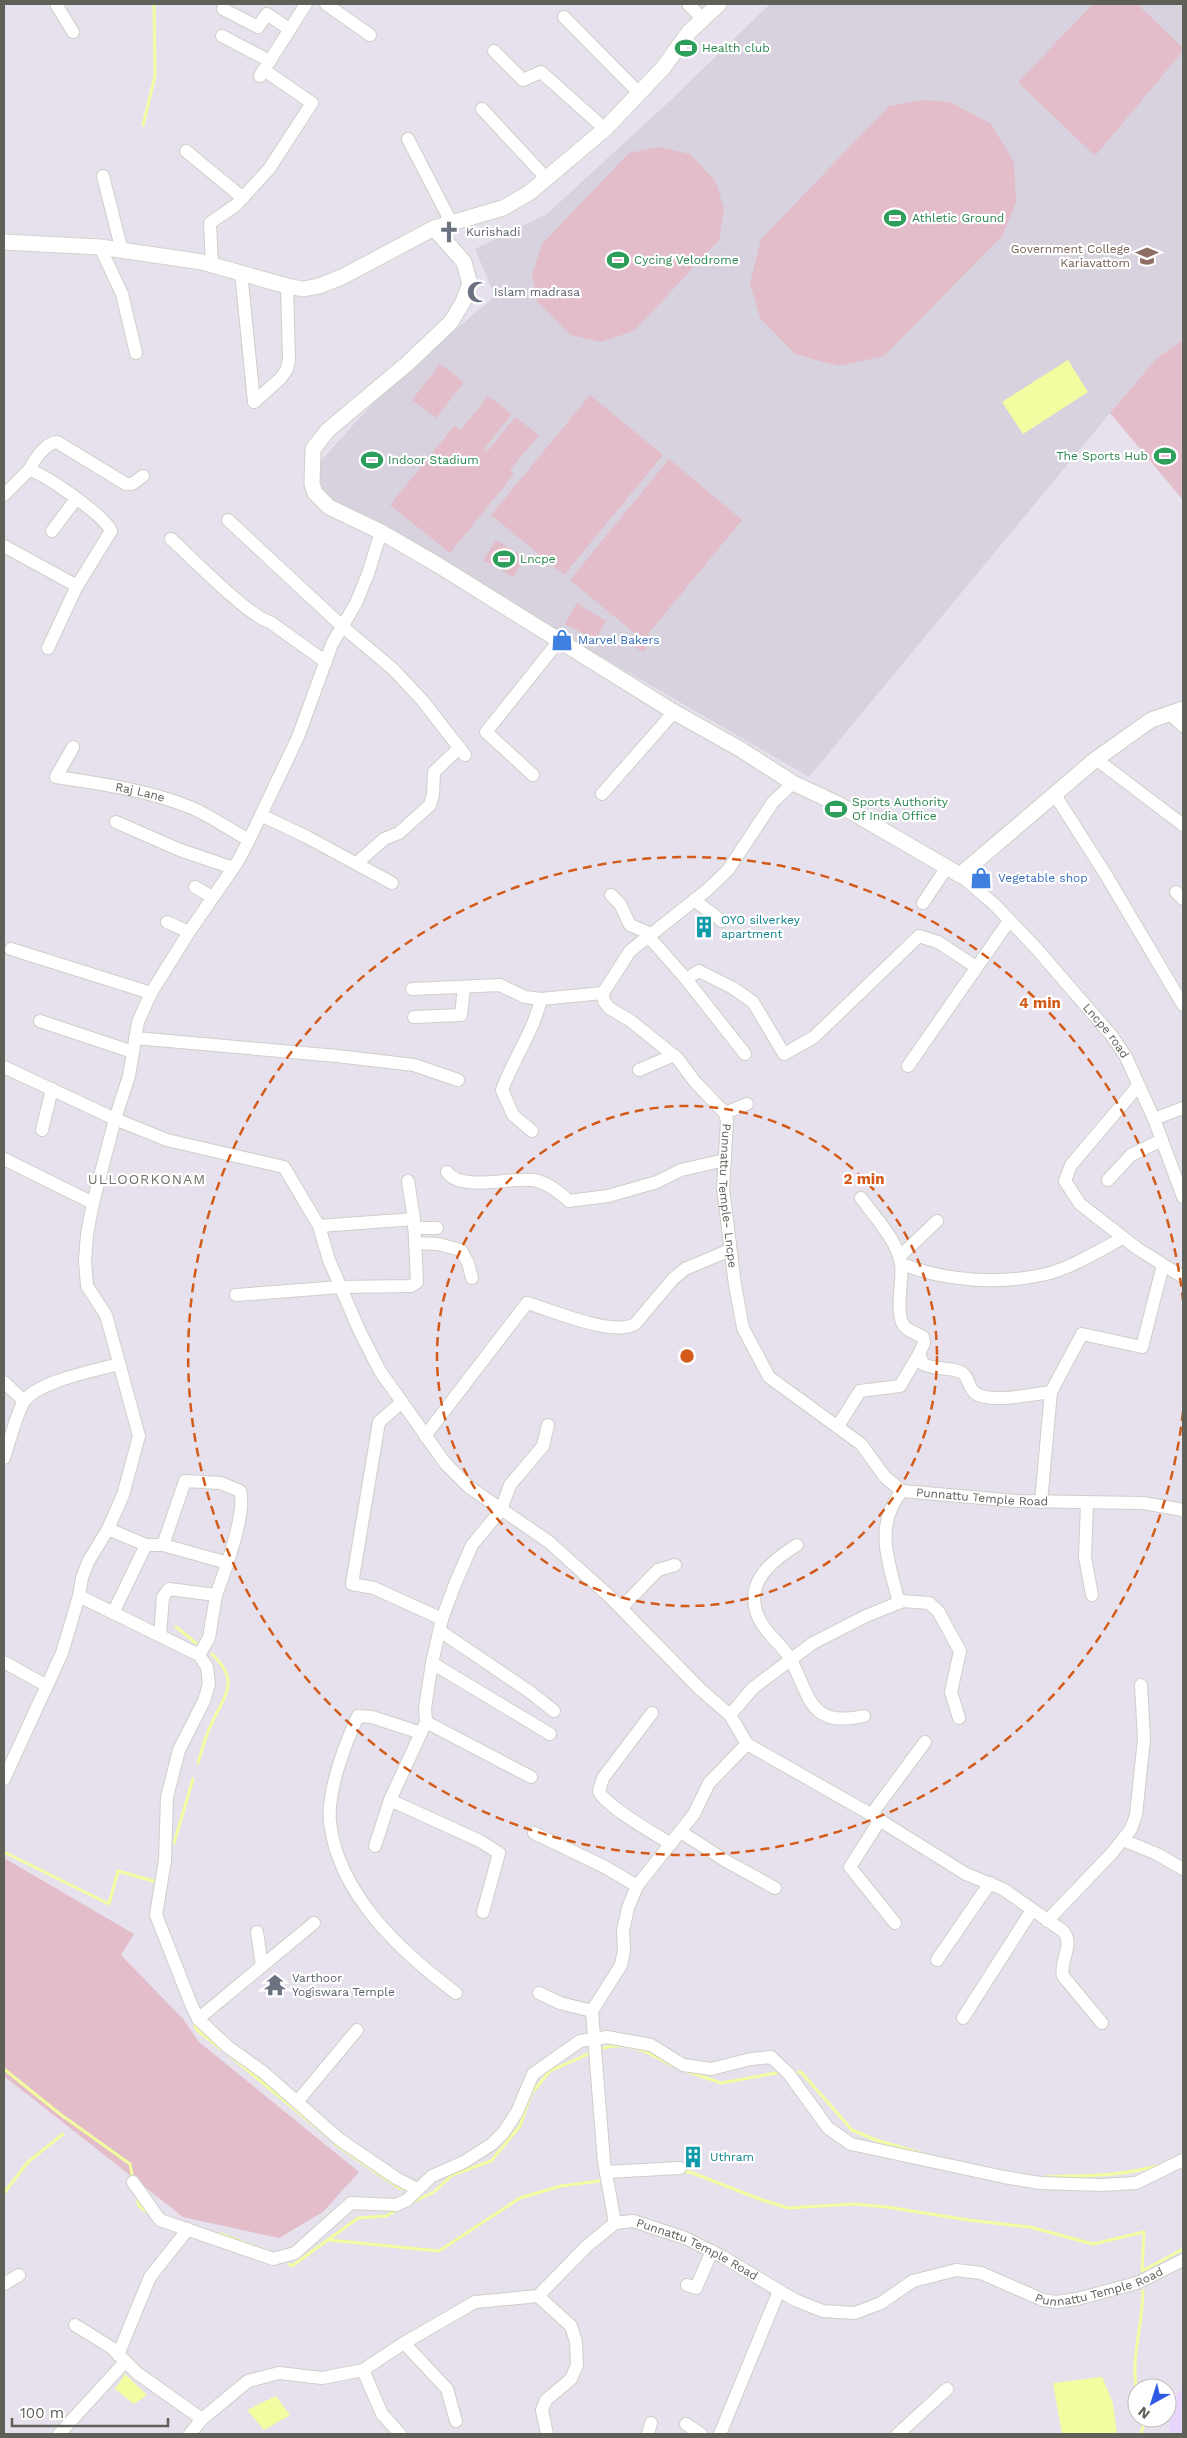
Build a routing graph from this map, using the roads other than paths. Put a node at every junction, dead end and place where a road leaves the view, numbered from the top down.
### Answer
1 (56, 4) edge
2 (306, 4) edge
3 (326, 4) edge
4 (688, 4) edge
5 (719, 4) edge
6 (223, 9) dead end
7 (564, 17) dead end
8 (703, 19) junction
9 (289, 30) junction
10 (73, 32) dead end
11 (370, 35) dead end
12 (222, 36) dead end
13 (494, 52) dead end
14 (264, 69) junction
15 (640, 94) junction
16 (482, 109) dead end
17 (605, 129) junction
18 (408, 139) dead end
19 (186, 151) dead end
20 (103, 176) dead end
21 (547, 179) junction
22 (243, 198) junction
23 (451, 222) junction
24 (434, 228) junction
25 (4, 242) edge
26 (100, 247) junction
27 (122, 251) junction
28 (212, 264) junction
29 (240, 272) junction
30 (286, 286) junction
31 (136, 353) dead end
32 (29, 470) junction
33 (143, 476) dead end
34 (4, 495) edge
35 (76, 499) junction
36 (228, 520) dead end
37 (52, 531) dead end
38 (381, 532) junction
39 (171, 540) dead end
40 (4, 546) edge
41 (77, 586) junction
42 (343, 627) junction
43 (558, 642) junction
44 (48, 648) dead end
45 (326, 662) junction
46 (1176, 711) edge
47 (674, 712) junction
48 (1183, 726) edge
49 (73, 747) dead end
50 (1096, 759) junction
51 (533, 775) dead end
52 (793, 783) junction
53 (602, 794) dead end
54 (1055, 795) junction
55 (261, 815) junction
56 (116, 822) dead end
57 (1183, 825) edge
58 (249, 840) junction
59 (357, 863) junction
60 (233, 868) junction
61 (953, 871) junction
62 (392, 883) dead end
63 (195, 887) dead end
64 (611, 895) dead end
65 (212, 898) junction
66 (694, 900) junction
67 (923, 903) dead end
68 (722, 921) dead end
69 (167, 922) dead end
70 (1010, 922) junction
71 (189, 932) junction
72 (650, 936) junction
73 (12, 949) dead end
74 (976, 967) junction
75 (686, 979) junction
76 (464, 987) junction
77 (412, 989) dead end
78 (603, 993) junction
79 (152, 994) junction
80 (541, 999) junction
81 (1183, 1005) edge
82 (414, 1017) dead end
83 (40, 1021) dead end
84 (135, 1038) junction
85 (133, 1052) junction
86 (745, 1054) dead end
87 (674, 1055) junction
88 (908, 1066) dead end
89 (4, 1067) edge
90 (640, 1070) dead end
91 (458, 1080) dead end
92 (1138, 1086) junction
93 (52, 1089) junction
94 (748, 1104) dead end
95 (1183, 1108) edge
96 (725, 1112) junction
97 (115, 1119) junction
98 (1154, 1119) junction
99 (42, 1130) dead end
100 (532, 1131) dead end
101 (1162, 1140) junction
102 (4, 1160) edge
103 (725, 1160) junction
104 (447, 1172) dead end
105 (1108, 1180) dead end
106 (408, 1181) dead end
107 (1183, 1197) edge
108 (861, 1198) dead end
109 (93, 1203) junction
110 (936, 1221) dead end
111 (414, 1224) junction
112 (319, 1226) junction
113 (437, 1228) dead end
114 (1123, 1238) junction
115 (415, 1243) junction
116 (730, 1250) junction
117 (900, 1261) junction
118 (1163, 1265) junction
119 (1183, 1277) edge
120 (472, 1278) dead end
121 (341, 1287) junction
122 (236, 1295) dead end
123 (919, 1354) junction
124 (119, 1364) junction
125 (4, 1382) edge
126 (1051, 1392) junction
127 (789, 1394) joint
128 (24, 1401) junction
129 (402, 1402) junction
130 (548, 1425) dead end
131 (838, 1426) junction
132 (425, 1436) junction
133 (4, 1458) edge
134 (902, 1490) junction
135 (1041, 1502) junction
136 (1087, 1503) junction
137 (501, 1510) junction
138 (1183, 1510) edge
139 (108, 1529) junction
140 (146, 1545) junction
141 (163, 1545) junction
142 (797, 1545) dead end
143 (228, 1563) junction
144 (676, 1565) dead end
145 (216, 1595) junction
146 (1092, 1595) dead end
147 (79, 1596) junction
148 (899, 1603) junction
149 (621, 1608) junction
150 (114, 1613) junction
151 (441, 1625) junction
152 (160, 1635) junction
153 (199, 1655) junction
154 (790, 1659) junction
155 (4, 1662) edge
156 (432, 1662) junction
157 (1141, 1685) dead end
158 (47, 1686) junction
159 (554, 1711) dead end
160 (652, 1713) dead end
161 (730, 1715) junction
162 (864, 1716) dead end
163 (959, 1718) dead end
164 (423, 1728) junction
165 (550, 1734) dead end
166 (925, 1742) dead end
167 (747, 1744) junction
168 (531, 1777) dead end
169 (4, 1779) edge
170 (390, 1800) junction
171 (876, 1817) junction
172 (681, 1832) junction
173 (534, 1833) dead end
174 (1123, 1840) junction
175 (671, 1844) junction
176 (376, 1846) dead end
177 (1183, 1869) edge
178 (990, 1883) junction
179 (637, 1886) junction
180 (775, 1888) dead end
181 (1032, 1910) junction
182 (483, 1912) dead end
183 (1047, 1921) junction
184 (314, 1923) dead end
185 (895, 1923) dead end
186 (256, 1932) dead end
187 (937, 1960) dead end
188 (262, 1966) junction
189 (456, 1993) dead end
190 (539, 1993) dead end
191 (592, 2011) junction
192 (963, 2018) dead end
193 (198, 2019) junction
194 (1102, 2022) dead end
195 (357, 2030) dead end
196 (595, 2040) junction
197 (297, 2102) junction
198 (1183, 2160) edge
199 (680, 2168) dead end
200 (606, 2172) junction
201 (133, 2182) dead end
202 (417, 2189) junction
203 (615, 2223) junction
204 (188, 2229) junction
205 (712, 2251) junction
206 (1183, 2260) edge
207 (19, 2275) dead end
208 (4, 2284) edge
209 (687, 2285) dead end
210 (778, 2291) junction
211 (538, 2296) junction
212 (74, 2325) dead end
213 (404, 2343) junction
214 (122, 2358) junction
215 (363, 2370) junction
216 (947, 2389) dead end
217 (202, 2418) junction
218 (456, 2421) dead end
219 (686, 2424) dead end
220 (59, 2434) edge
221 (190, 2434) edge
222 (400, 2434) edge
223 (547, 2434) edge
224 (702, 2434) edge
225 (720, 2434) edge
226 (898, 2434) edge

1 - 10 street
2 - 9 street
3 - 11 street
4 - 8 street
5 - 8 street
6 - 9 street
7 - 15 street
8 - 15 street
9 - 14 street
12 - 14 street
13 - 17 street
14 - 22 street
15 - 17 street
16 - 21 street
17 - 21 street
18 - 23 street
19 - 22 street
20 - 27 street
21 - 23 street
22 - 28 street
23 - 24 street
24 - 30 street
24 - 38 street
25 - 26 street
26 - 27 street
26 - 31 street
27 - 28 street
28 - 29 street
29 - 30 street
29 - 30 street
32 - 33 street
32 - 34 street
32 - 35 street
35 - 37 street
35 - 41 street
36 - 42 street
38 - 42 street
38 - 43 street
39 - 45 street
40 - 41 street
41 - 44 street
42 - 45 street
42 - 59 street
43 - 47 street
43 - 51 street
45 - 55 street
46 - 48 street
46 - 50 street
47 - 52 street
47 - 53 street
49 - 58 street, Raj Lane
50 - 54 street
50 - 57 street
52 - 61 street
52 - 66 street
54 - 61 street
54 - 81 street
55 - 58 street
55 - 59 street
56 - 60 street
58 - 60 street
59 - 62 street
60 - 65 street
61 - 67 street
61 - 70 street, Lncpe road
63 - 65 street
64 - 72 street
65 - 71 street
66 - 68 street
66 - 72 street
69 - 71 street
70 - 74 street
70 - 92 street, Lncpe road
71 - 79 street
72 - 75 street
72 - 78 street
73 - 79 street
74 - 75 street
74 - 88 street
75 - 86 street
76 - 77 street
76 - 80 street
76 - 82 street
78 - 80 street
78 - 87 street, Punnattu Temple- Lncpe
79 - 84 street
80 - 100 street
83 - 85 street
84 - 85 street
84 - 91 street
85 - 97 street
87 - 90 street
87 - 96 street, Punnattu Temple- Lncpe
89 - 93 street
92 - 98 street, Lncpe road
92 - 114 street
93 - 97 street
93 - 99 street
94 - 96 street
95 - 98 street
96 - 103 street, Punnattu Temple- Lncpe
97 - 109 street
97 - 112 street
98 - 101 street, Lncpe road
101 - 105 street
101 - 107 street, Lncpe road
102 - 109 street
103 - 104 street
103 - 116 street, Punnattu Temple- Lncpe
106 - 111 street
108 - 117 street
109 - 124 street
110 - 117 street
111 - 112 street
111 - 113 street
111 - 115 street
112 - 121 street
114 - 117 street
114 - 118 street
115 - 120 street
115 - 121 street
116 - 127 street, Punnattu Temple- Lncpe
116 - 132 street
117 - 123 street
118 - 119 street
118 - 126 street
121 - 122 street
121 - 129 street
123 - 126 street
123 - 131 street
124 - 128 street
124 - 139 street
125 - 128 street
126 - 135 street
127 - 131 street, Punnattu Temple Road
128 - 133 street
129 - 132 street
129 - 151 street
130 - 137 street
131 - 134 street, Punnattu Temple Road
132 - 137 street
134 - 135 street, Punnattu Temple Road
134 - 148 street
135 - 136 street, Punnattu Temple Road
136 - 138 street, Punnattu Temple Road
136 - 146 street
137 - 149 street
137 - 151 street
139 - 140 street
139 - 147 street
140 - 141 street
140 - 150 street
141 - 143 street
141 - 143 street
142 - 154 street
143 - 145 street
144 - 149 street
145 - 152 street
145 - 153 street
147 - 150 street
147 - 158 street
148 - 154 street
148 - 163 street
149 - 161 street
150 - 152 street
151 - 156 street
151 - 159 street
152 - 153 street
153 - 193 street
154 - 161 street
154 - 162 street
155 - 158 street
156 - 164 street
156 - 165 street
157 - 174 street
158 - 169 street
160 - 175 street
161 - 167 street
164 - 168 street
164 - 170 street
164 - 189 street
166 - 171 street
167 - 171 street
167 - 172 street
170 - 176 street
170 - 182 street
171 - 178 street
171 - 185 street
172 - 175 street
172 - 180 street
173 - 179 street
174 - 177 street
174 - 183 street
175 - 179 street
178 - 181 street
178 - 187 street
179 - 191 street
181 - 183 street
181 - 192 street
183 - 194 street
184 - 188 street
186 - 188 street
188 - 193 street
190 - 191 street
191 - 196 street
193 - 197 street
195 - 197 street
196 - 198 street
196 - 200 street
196 - 202 street
197 - 202 street
199 - 200 street
200 - 203 street
201 - 204 street
202 - 204 street
203 - 205 street, Punnattu Temple Road
203 - 211 street
204 - 214 street
205 - 209 street
205 - 210 street, Punnattu Temple Road
206 - 210 street, Punnattu Temple Road
207 - 208 street
210 - 225 street
211 - 213 street
211 - 223 street
212 - 214 street
213 - 215 street
213 - 218 street
214 - 217 street
214 - 220 street
215 - 217 street
215 - 222 street
216 - 226 street
217 - 221 street
219 - 224 street

